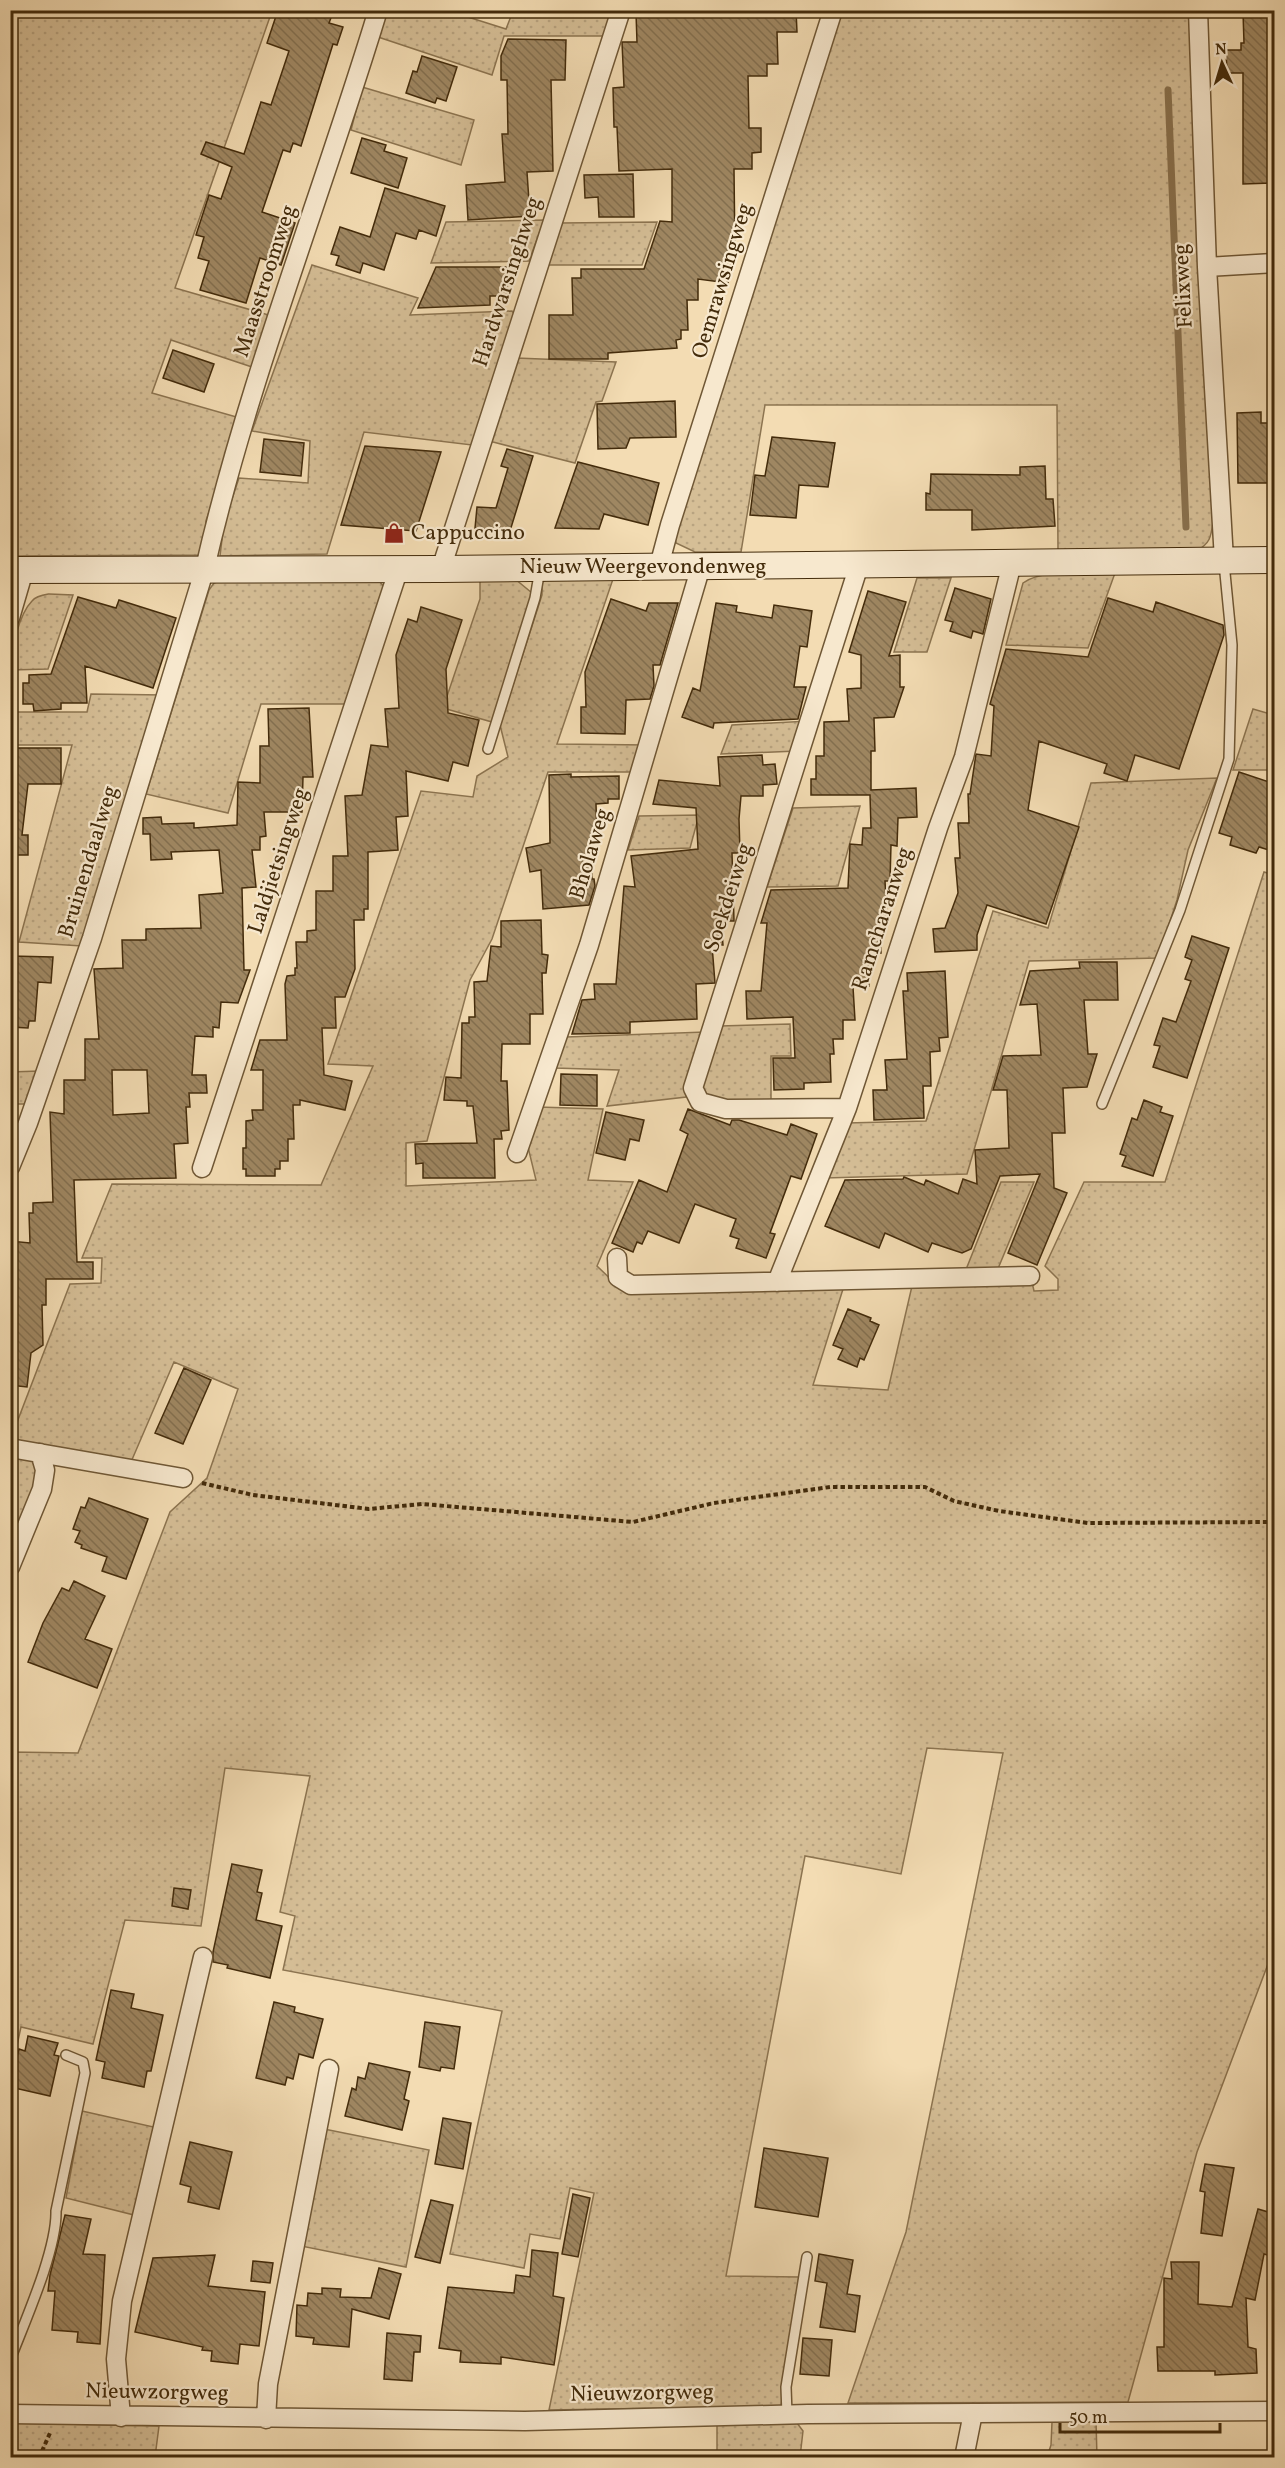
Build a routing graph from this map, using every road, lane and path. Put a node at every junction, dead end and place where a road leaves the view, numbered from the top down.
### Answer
1 (378, 10) edge
2 (621, 10) edge
3 (833, 10) edge
4 (1198, 10) edge
5 (1275, 263) edge
6 (1206, 267) junction
7 (1224, 560) junction
8 (1275, 560) edge
9 (1011, 563) junction
10 (859, 565) junction
11 (659, 566) junction
12 (700, 566) junction
13 (540, 567) junction
14 (205, 568) junction
15 (399, 568) junction
16 (441, 569) junction
17 (17, 570) edge
18 (10, 618) edge
19 (488, 749) dead end
20 (1102, 1104) dead end
21 (847, 1108) junction
22 (517, 1152) dead end
23 (10, 1167) edge
24 (202, 1168) dead end
25 (616, 1258) dead end
26 (1030, 1276) dead end
27 (777, 1282) junction
28 (10, 1448) edge
29 (40, 1453) junction
30 (183, 1478) joint
31 (1275, 1522) edge
32 (10, 1567) edge
33 (203, 1957) dead end
34 (66, 2055) dead end
35 (329, 2068) dead end
36 (807, 2257) dead end
37 (10, 2360) edge
38 (1275, 2411) edge
39 (974, 2413) junction
40 (10, 2414) edge
41 (787, 2415) junction
42 (56, 2416) junction
43 (121, 2417) junction
44 (266, 2419) junction
45 (39, 2457) edge
46 (964, 2457) edge

1 - 14 street, Maasstroomweg
2 - 16 street, Hardwarsinghweg
3 - 11 street, Oemrawsingweg
4 - 6 street, Felixweg
5 - 6 street
6 - 7 street, Felixweg
7 - 8 street, Nieuw Weergevondenweg
7 - 9 street, Nieuw Weergevondenweg
7 - 20 lane
9 - 10 street, Nieuw Weergevondenweg
9 - 21 street, Ramcharanweg
10 - 12 street, Nieuw Weergevondenweg
10 - 21 street, Soekdeiweg
11 - 12 street, Nieuw Weergevondenweg
11 - 13 street, Nieuw Weergevondenweg
12 - 22 street, Bholaweg
13 - 16 street, Nieuw Weergevondenweg
13 - 19 lane
14 - 15 street, Nieuw Weergevondenweg
14 - 17 street, Nieuw Weergevondenweg
14 - 23 street, Bruinendaalweg
15 - 16 street, Nieuw Weergevondenweg
15 - 24 street, Laldjietsingweg
17 - 18 street
21 - 27 street, Ramcharanweg
25 - 27 street
26 - 27 street
28 - 29 street
29 - 30 street
29 - 32 street
30 - 31 path
33 - 43 street
34 - 37 lane
35 - 44 street
36 - 41 lane
38 - 39 street, Nieuwzorgweg
39 - 41 street, Nieuwzorgweg
39 - 46 street
40 - 42 street, Nieuwzorgweg
41 - 44 street, Nieuwzorgweg
42 - 43 street, Nieuwzorgweg
42 - 45 path
43 - 44 street, Nieuwzorgweg

